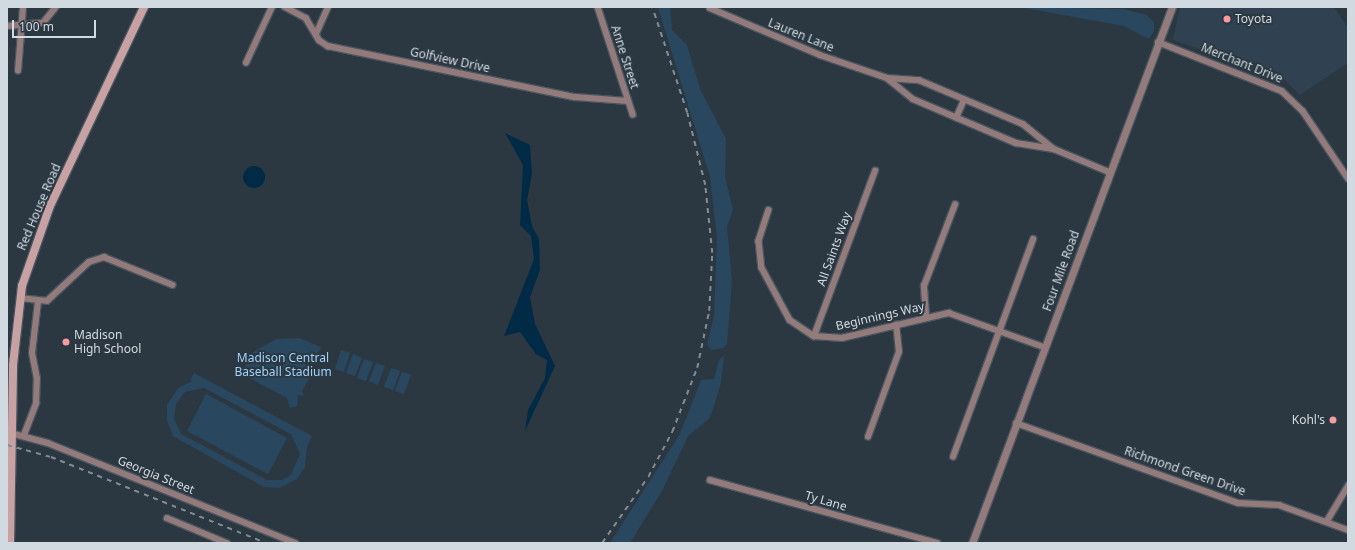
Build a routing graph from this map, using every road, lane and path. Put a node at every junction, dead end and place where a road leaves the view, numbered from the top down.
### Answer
1 (22, 7) edge
2 (56, 7) edge
3 (144, 7) edge
4 (272, 7) edge
5 (285, 7) edge
6 (328, 7) edge
7 (598, 7) edge
8 (1172, 7) edge
9 (710, 8) edge
10 (7, 26) edge
11 (22, 26) junction
12 (316, 34) junction
13 (1158, 42) junction
14 (246, 63) dead end
15 (18, 71) dead end
16 (886, 78) junction
17 (964, 100) junction
18 (628, 101) junction
19 (633, 114) dead end
20 (956, 118) junction
21 (1054, 149) junction
22 (875, 171) dead end
23 (1109, 172) junction
24 (1348, 178) edge
25 (955, 204) dead end
26 (770, 210) dead end
27 (1033, 239) dead end
28 (173, 285) dead end
29 (20, 298) junction
30 (38, 302) junction
31 (926, 316) junction
32 (896, 325) junction
33 (999, 331) junction
34 (814, 336) junction
35 (1044, 347) junction
36 (1016, 423) junction
37 (9, 432) edge
38 (24, 436) junction
39 (868, 437) dead end
40 (953, 457) dead end
41 (710, 480) dead end
42 (1348, 486) edge
43 (168, 518) dead end
44 (1327, 522) junction
45 (1348, 530) edge
46 (217, 541) edge
47 (10, 543) edge
48 (227, 543) edge
49 (296, 543) edge
50 (937, 543) edge
51 (972, 543) edge

1 - 11 street
2 - 11 street
3 - 29 main road, Red House Road
4 - 14 street
5 - 12 street, Golfview Drive
6 - 12 street
7 - 18 street, Anne Street
8 - 13 street, Four Mile Road
9 - 16 street, Lauren Lane
10 - 11 street
11 - 15 street
12 - 18 street, Golfview Drive
13 - 23 street, Four Mile Road
13 - 24 street, Merchant Drive
16 - 17 street, Lauren Lane
16 - 20 street, Lauren Lane
17 - 20 street
17 - 21 street, Lauren Lane
18 - 19 street, Anne Street
20 - 21 street, Lauren Lane
21 - 23 street, Lauren Lane
22 - 34 street, All Saints Way
23 - 35 street, Four Mile Road
25 - 31 street
26 - 34 street, Beginnings Way
27 - 33 street
28 - 30 street
29 - 30 street
29 - 37 main road, Red House Road
30 - 38 street
31 - 32 street, Beginnings Way
31 - 33 street, Beginnings Way
32 - 34 street, Beginnings Way
32 - 39 street
33 - 35 street, Beginnings Way
33 - 40 street
35 - 36 street, Four Mile Road
36 - 44 street, Richmond Green Drive
36 - 51 street, Four Mile Road
37 - 38 street, Georgia Street
37 - 47 main road, Red House Road
38 - 49 street, Georgia Street
41 - 50 street, Ty Lane
42 - 44 street
43 - 46 street
44 - 45 street, Richmond Green Drive
46 - 48 street

